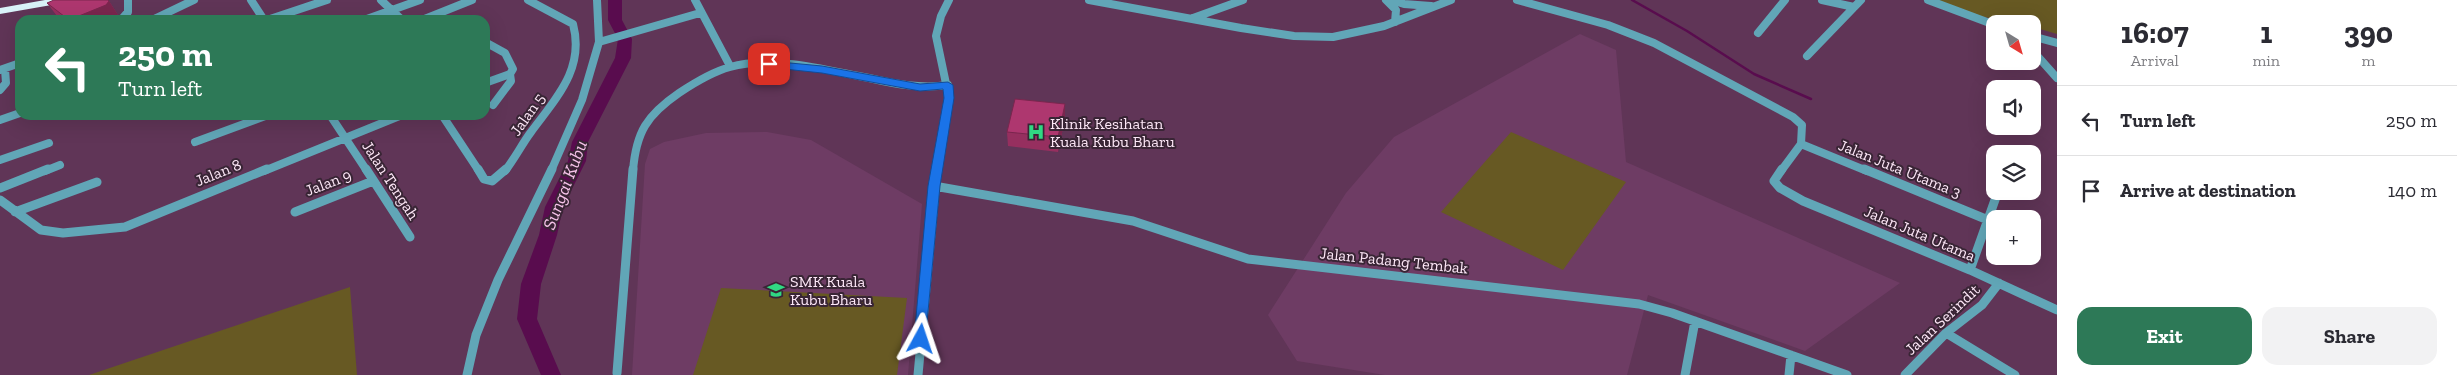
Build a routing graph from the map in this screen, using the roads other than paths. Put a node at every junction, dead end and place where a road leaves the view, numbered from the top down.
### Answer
1 (63, 0) edge
2 (128, 0) edge
3 (194, 0) edge
4 (251, 0) edge
5 (327, 0) edge
6 (382, 0) edge
7 (420, 0) edge
8 (472, 0) edge
9 (528, 0) edge
10 (597, 0) edge
11 (695, 0) edge
12 (949, 0) edge
13 (1089, 0) edge
14 (1243, 0) edge
15 (1386, 0) edge
16 (1391, 0) edge
17 (1452, 0) edge
18 (1517, 0) edge
19 (1785, 0) edge
20 (1822, 0) edge
21 (1861, 0) edge
22 (1928, 0) edge
23 (1434, 6) junction
24 (1854, 7) junction
25 (4, 10) edge
26 (392, 10) junction
27 (700, 13) junction
28 (125, 15) edge
29 (162, 15) edge
30 (262, 15) edge
31 (281, 15) edge
32 (378, 15) edge
33 (397, 15) edge
34 (434, 15) edge
35 (1193, 18) junction
36 (1395, 22) junction
37 (1986, 22) edge
38 (635, 32) joint
39 (1758, 33) dead end
40 (2041, 39) edge
41 (599, 42) junction
42 (2057, 43) edge
43 (490, 45) edge
44 (1807, 56) dead end
45 (2041, 60) edge
46 (15, 65) edge
47 (730, 66) junction
48 (2, 70) edge
49 (510, 74) junction
50 (2057, 78) edge
51 (490, 81) edge
52 (948, 85) junction
53 (0, 90) edge
54 (492, 105) dead end
55 (0, 109) edge
56 (15, 114) edge
57 (3, 119) edge
58 (254, 120) edge
59 (334, 120) edge
60 (388, 120) edge
61 (445, 120) edge
62 (345, 136) junction
63 (49, 142) dead end
64 (194, 142) dead end
65 (1800, 144) junction
66 (0, 160) edge
67 (60, 165) dead end
68 (373, 181) junction
69 (97, 182) dead end
70 (934, 186) junction
71 (0, 188) edge
72 (0, 200) edge
73 (15, 212) junction
74 (295, 212) dead end
75 (1986, 219) edge
76 (1986, 226) edge
77 (410, 237) dead end
78 (1970, 270) junction
79 (1999, 283) junction
80 (2057, 310) edge
81 (1695, 320) junction
82 (1946, 334) junction
83 (1791, 355) junction
84 (617, 373) dead end
85 (467, 375) edge
86 (918, 375) edge
87 (1685, 375) edge
88 (1790, 375) edge
89 (1846, 375) edge
90 (1905, 375) edge
91 (2015, 375) edge

1 - 25 main road
2 - 28 street
3 - 29 street
4 - 30 street
5 - 31 street
6 - 26 street
7 - 26 street
8 - 34 street
9 - 61 street, Jalan 5
10 - 41 street
11 - 27 street
12 - 52 street
13 - 35 street
14 - 35 street
15 - 36 street
16 - 23 street
17 - 23 street
18 - 65 street
19 - 39 street
20 - 24 street
21 - 24 street
22 - 37 street
23 - 36 street
24 - 44 street
26 - 32 street
26 - 33 street
27 - 38 street
27 - 47 street
35 - 36 street
38 - 41 street
40 - 42 street
41 - 85 street
43 - 49 street
45 - 50 street
46 - 48 street
47 - 52 street
47 - 84 street
48 - 53 street
49 - 51 street
49 - 54 street
52 - 70 street
55 - 57 street
56 - 57 street
58 - 64 street
59 - 62 street, Jalan Tengah
60 - 62 street, Jalan 8
62 - 68 street, Jalan Tengah
62 - 73 street, Jalan 8
63 - 66 street
65 - 75 street, Jalan Juta Utama 3
65 - 78 street, Jalan Juta Utama
67 - 71 street
68 - 74 street, Jalan 9
68 - 77 street, Jalan Tengah
69 - 73 street
70 - 81 street, Jalan Padang Tembak
70 - 86 street
72 - 73 street
76 - 78 street
78 - 79 street, Jalan Juta Utama
79 - 80 street, Jalan Juta Utama
79 - 82 street, Jalan Serindit
81 - 83 street, Jalan Padang Tembak
81 - 87 street
82 - 90 street, Jalan Serindit
82 - 91 street
83 - 88 street
83 - 89 street, Jalan Padang Tembak

